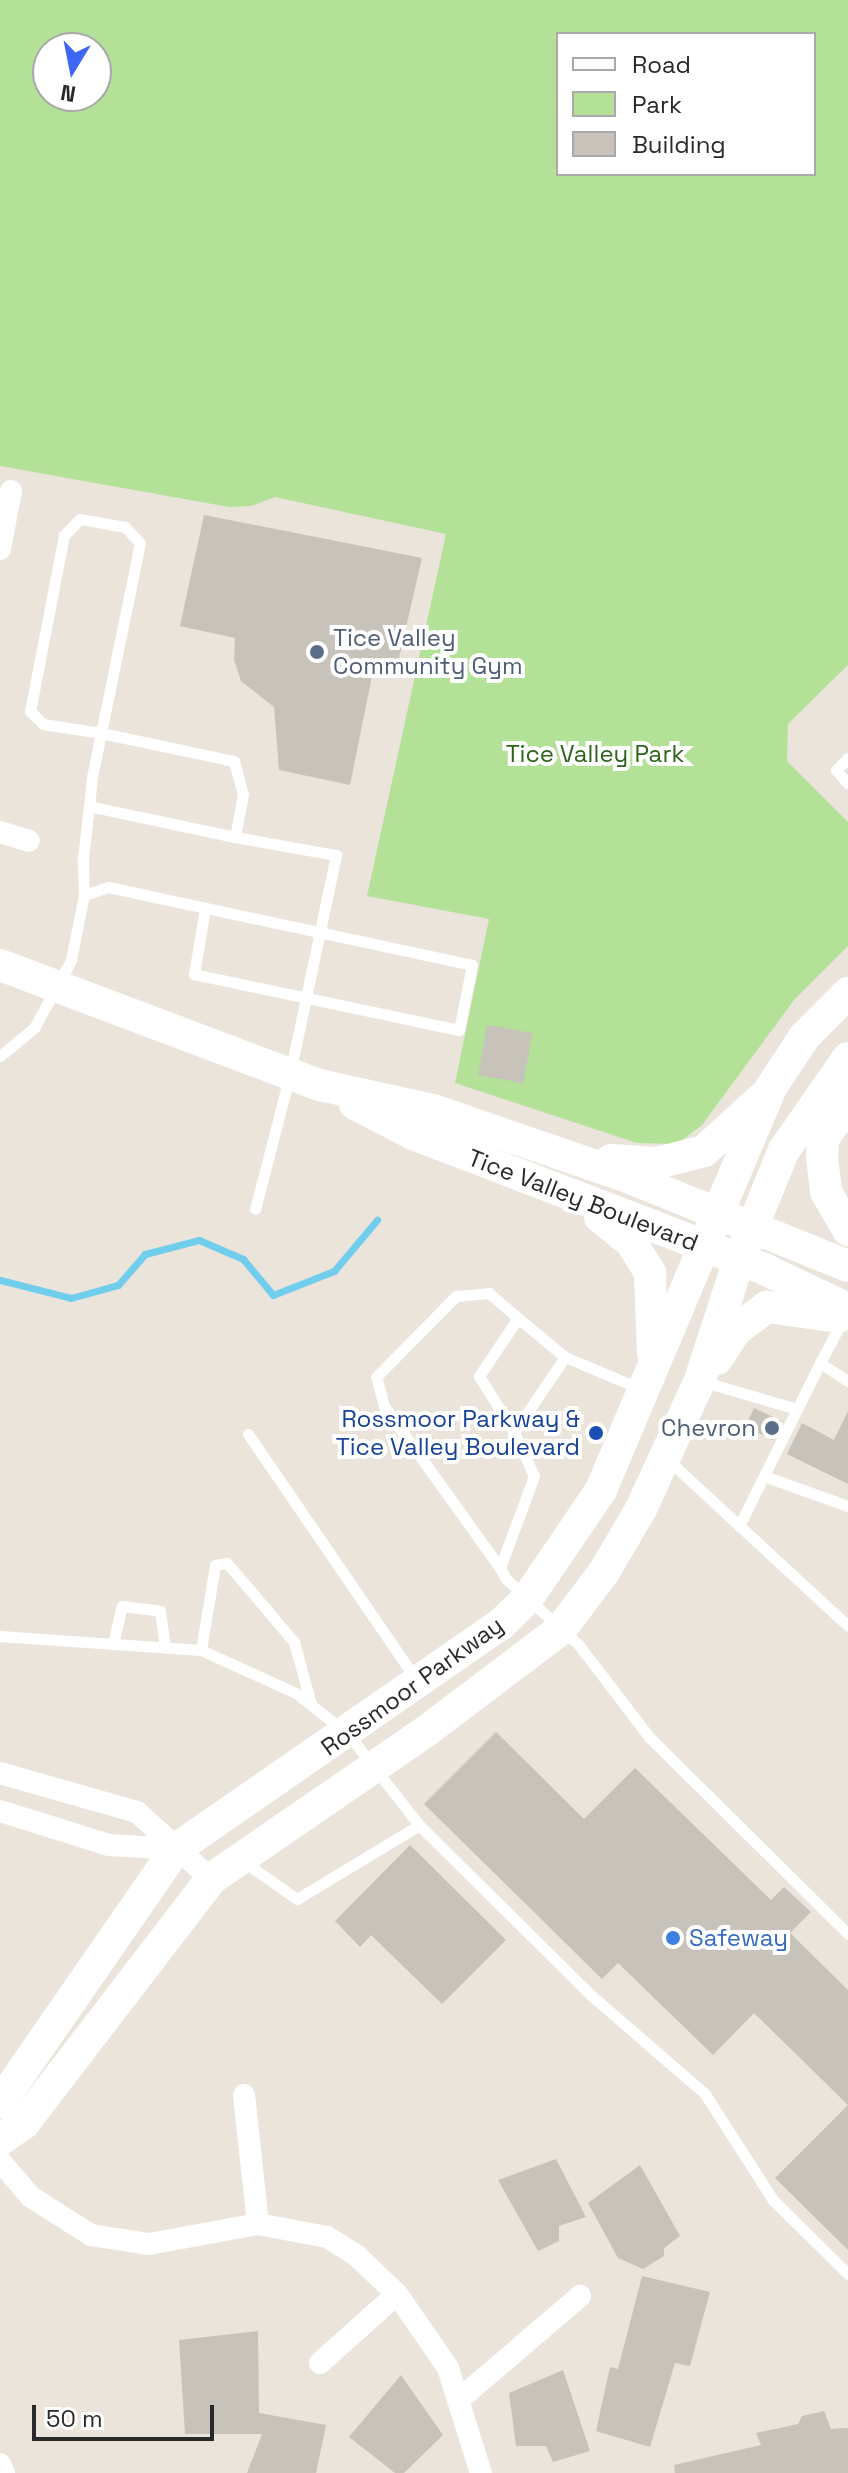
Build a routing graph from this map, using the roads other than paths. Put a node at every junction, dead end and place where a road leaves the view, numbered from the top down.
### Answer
1 (11, 491) dead end
2 (0, 549) edge
3 (101, 733) junction
4 (848, 758) edge
5 (848, 784) edge
6 (89, 806) junction
7 (0, 832) edge
8 (235, 837) junction
9 (29, 841) dead end
10 (84, 895) junction
11 (205, 908) junction
12 (319, 934) junction
13 (0, 965) edge
14 (56, 989) junction
15 (848, 993) edge
16 (306, 996) junction
17 (0, 1056) edge
18 (848, 1058) edge
19 (290, 1074) junction
20 (320, 1085) junction
21 (770, 1089) junction
22 (848, 1103) edge
23 (576, 1159) junction
24 (557, 1189) junction
25 (255, 1209) dead end
26 (720, 1213) junction
27 (752, 1226) junction
28 (848, 1230) edge
29 (705, 1247) junction
30 (739, 1260) junction
31 (848, 1266) edge
32 (846, 1316) edge
33 (518, 1318) junction
34 (565, 1357) junction
35 (820, 1363) junction
36 (700, 1380) junction
37 (848, 1381) edge
38 (649, 1382) junction
39 (797, 1409) junction
40 (514, 1432) junction
41 (248, 1434) dead end
42 (664, 1456) junction
43 (764, 1476) junction
44 (848, 1506) edge
45 (739, 1526) junction
46 (500, 1568) junction
47 (527, 1599) junction
48 (848, 1626) edge
49 (561, 1629) junction
50 (0, 1636) edge
51 (113, 1644) junction
52 (165, 1648) junction
53 (201, 1650) junction
54 (419, 1683) junction
55 (311, 1705) junction
56 (348, 1734) junction
57 (375, 1767) junction
58 (0, 1773) edge
59 (0, 1811) edge
60 (419, 1825) junction
61 (176, 1849) junction
62 (240, 1859) junction
63 (211, 1879) junction
64 (848, 1934) edge
65 (244, 2095) dead end
66 (0, 2103) edge
67 (0, 2140) edge
68 (0, 2161) edge
69 (258, 2224) junction
70 (848, 2274) edge
71 (397, 2294) junction
72 (580, 2296) dead end
73 (320, 2363) dead end
74 (461, 2398) junction
75 (0, 2464) edge
76 (4, 2473) edge
77 (481, 2473) edge

1 - 2 street
3 - 3 lane
3 - 6 lane
3 - 8 lane
4 - 5 lane
6 - 8 lane
6 - 10 lane
7 - 9 street
8 - 12 lane
10 - 11 lane
10 - 14 lane
11 - 12 lane
11 - 16 lane
12 - 16 lane
12 - 16 lane
13 - 14 street, Tice Valley Boulevard
14 - 17 lane
14 - 19 street, Tice Valley Boulevard
15 - 21 street, Rossmoor Parkway
16 - 19 lane
18 - 27 street, Rossmoor Parkway
19 - 20 street, Tice Valley Boulevard
19 - 25 lane
20 - 23 street, Tice Valley Boulevard
20 - 24 street, Tice Valley Boulevard
21 - 23 street
21 - 26 street, Rossmoor Parkway
22 - 28 street
23 - 26 street, Tice Valley Boulevard
24 - 29 street, Tice Valley Boulevard
24 - 38 street
26 - 27 street, Tice Valley Boulevard
26 - 29 street, Rossmoor Parkway
27 - 30 street, Rossmoor Parkway
27 - 31 street, Tice Valley Boulevard
29 - 30 street, Tice Valley Boulevard
29 - 38 street, Rossmoor Parkway
30 - 32 street, Tice Valley Boulevard
30 - 36 street, Rossmoor Parkway
32 - 35 lane
32 - 36 street
33 - 34 lane
33 - 40 lane
33 - 46 lane
34 - 38 lane
34 - 40 lane
35 - 37 lane
35 - 39 lane
36 - 39 lane
36 - 42 street, Rossmoor Parkway
38 - 47 street, Rossmoor Parkway
39 - 43 lane
40 - 46 lane
41 - 54 lane
42 - 45 lane
42 - 49 street, Rossmoor Parkway
43 - 44 lane
43 - 45 lane
45 - 48 lane
46 - 47 lane
47 - 49 lane
47 - 54 street, Rossmoor Parkway
49 - 57 street, Rossmoor Parkway
49 - 64 lane
50 - 51 lane
51 - 52 lane
51 - 52 lane
52 - 53 lane
53 - 55 lane
53 - 55 lane
54 - 56 street, Rossmoor Parkway
55 - 56 lane
56 - 57 lane
56 - 61 street, Rossmoor Parkway
57 - 60 lane
57 - 62 street, Rossmoor Parkway
58 - 61 street
59 - 61 street
60 - 62 lane
60 - 70 lane
61 - 63 street
61 - 66 street, Rossmoor Parkway
62 - 63 street, Rossmoor Parkway
63 - 67 street, Rossmoor Parkway
65 - 69 street
68 - 69 street
69 - 71 street
71 - 73 street
71 - 74 street
72 - 74 street
74 - 77 street
75 - 76 street

